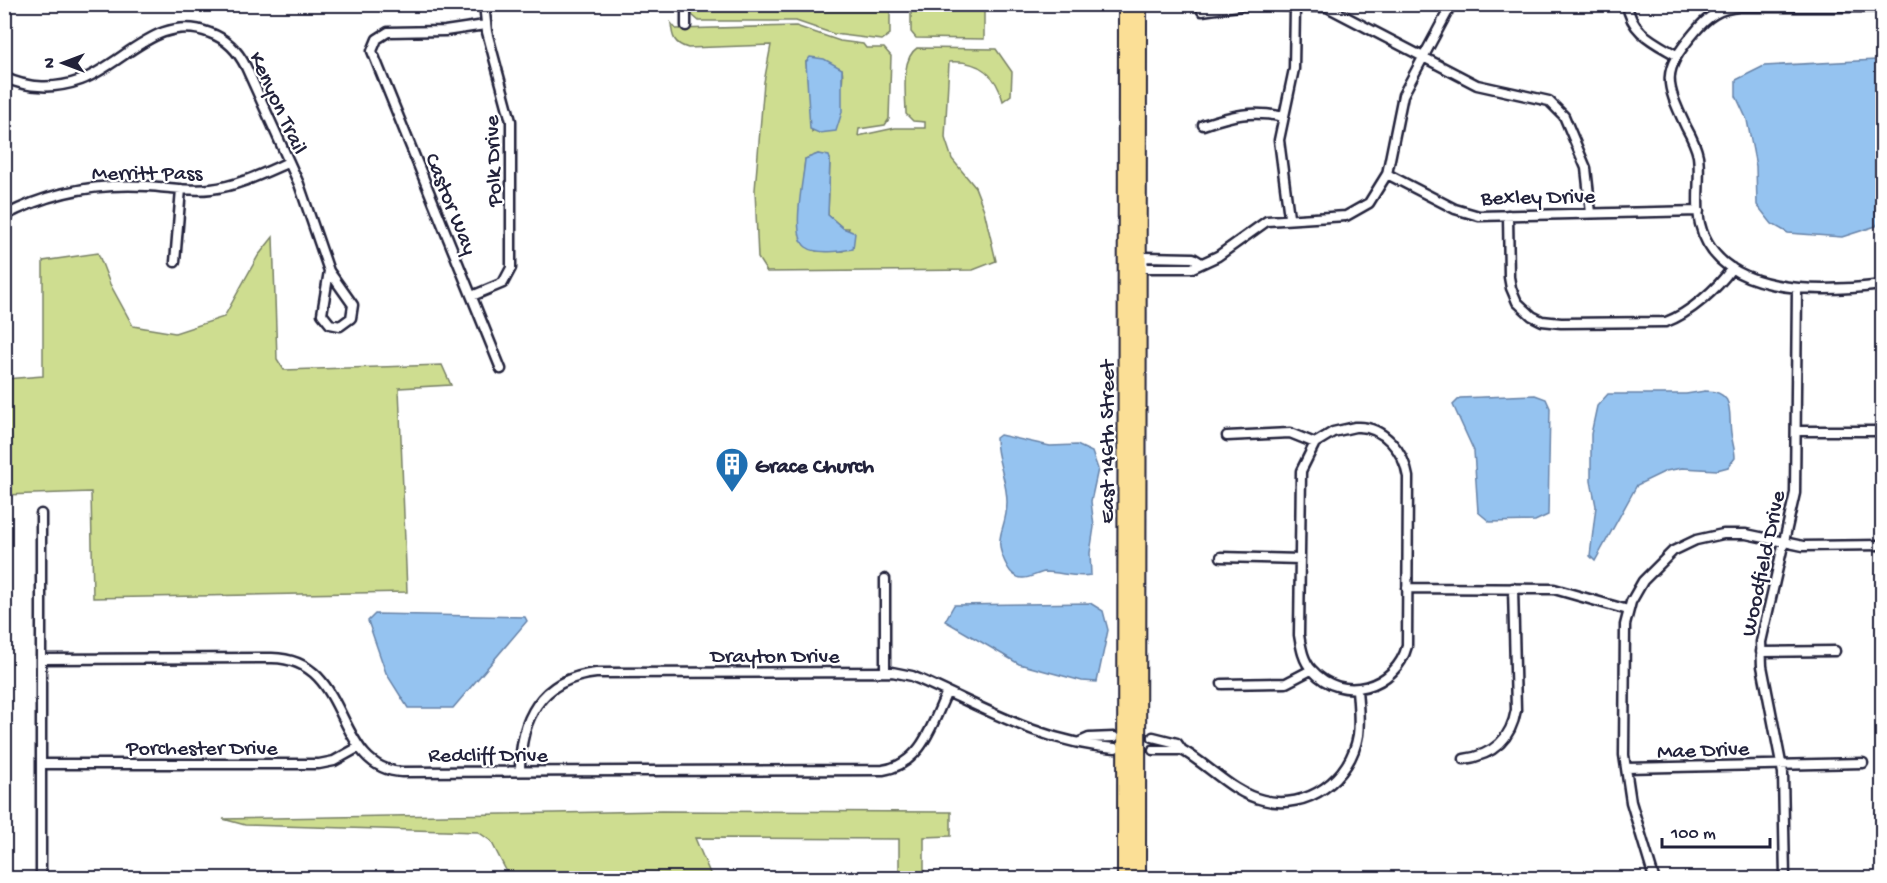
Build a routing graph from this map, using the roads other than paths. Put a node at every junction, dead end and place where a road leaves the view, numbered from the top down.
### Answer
1 (484, 4) edge
2 (686, 4) edge
3 (1126, 4) edge
4 (1139, 4) edge
5 (1627, 4) edge
6 (1295, 7) junction
7 (1882, 7) edge
8 (1448, 11) dead end
9 (1202, 12) dead end
10 (485, 25) junction
11 (686, 26) dead end
12 (1676, 55) junction
13 (1422, 57) junction
14 (4, 77) edge
15 (1284, 117) junction
16 (1203, 125) dead end
17 (289, 162) junction
18 (1387, 174) junction
19 (181, 189) junction
20 (1699, 212) junction
21 (1591, 213) junction
22 (1508, 215) junction
23 (4, 216) edge
24 (1288, 218) junction
25 (176, 262) dead end
26 (1136, 263) junction
27 (1732, 268) junction
28 (329, 271) junction
29 (1882, 285) edge
30 (1797, 289) junction
31 (472, 296) junction
32 (501, 369) dead end
33 (1882, 430) edge
34 (1797, 431) junction
35 (1227, 436) dead end
36 (1315, 443) junction
37 (41, 514) dead end
38 (1782, 542) junction
39 (1882, 545) edge
40 (1221, 557) dead end
41 (1300, 559) junction
42 (885, 579) dead end
43 (1407, 588) junction
44 (1513, 588) junction
45 (1628, 610) junction
46 (1835, 651) dead end
47 (1761, 652) junction
48 (42, 659) junction
49 (1311, 670) junction
50 (885, 671) junction
51 (1222, 684) dead end
52 (1357, 689) junction
53 (947, 692) junction
54 (1114, 737) dead end
55 (1153, 737) dead end
56 (1080, 742) junction
57 (359, 747) junction
58 (1115, 748) dead end
59 (1153, 750) dead end
60 (1182, 750) junction
61 (1464, 759) dead end
62 (1863, 763) dead end
63 (41, 764) junction
64 (1782, 764) junction
65 (1626, 768) junction
66 (520, 771) junction
67 (41, 879) edge
68 (1125, 879) edge
69 (1138, 879) edge
70 (1654, 879) edge
71 (1785, 879) edge

1 - 10 street, Polk Drive
2 - 11 street
3 - 26 main road, East 146th Street
4 - 26 main road, East 146th Street
5 - 12 street
6 - 9 street
6 - 13 street
6 - 15 street
7 - 12 street
8 - 13 street
10 - 31 street, Polk Drive
10 - 31 street, Castor Way
12 - 20 street
13 - 18 street
13 - 21 street
14 - 17 street, Kenyon Trail
15 - 16 street
15 - 24 street
17 - 19 street, Merritt Pass
17 - 28 street, Kenyon Trail
18 - 22 street, Bexley Drive
18 - 24 street
19 - 23 street, Merritt Pass
19 - 25 street
20 - 21 street, Bexley Drive
20 - 27 street
21 - 22 street, Bexley Drive
22 - 27 street
24 - 26 street
26 - 68 main road, East 146th Street
26 - 69 main road, East 146th Street
27 - 30 street
28 - 28 street, Kenyon Trail
29 - 30 street
30 - 34 street, Woodfield Drive
31 - 32 street, Castor Way
33 - 34 street
34 - 38 street, Woodfield Drive
35 - 36 street
36 - 41 street
36 - 43 street
37 - 48 street
38 - 39 street
38 - 45 street
38 - 47 street, Woodfield Drive
40 - 41 street
41 - 49 street
42 - 50 street
43 - 44 street
43 - 52 street
44 - 45 street
44 - 61 street
45 - 65 street
46 - 47 street
47 - 64 street, Woodfield Drive
48 - 57 street, Redcliff Drive
48 - 63 street
49 - 51 street
49 - 52 street
50 - 53 street, Drayton Drive
50 - 66 street, Drayton Drive
52 - 60 street
53 - 56 street, Drayton Drive
53 - 66 street, Redcliff Drive
54 - 56 street, Drayton Drive
55 - 60 street
56 - 58 street, Drayton Drive
57 - 63 street, Porchester Drive
57 - 66 street, Redcliff Drive
59 - 60 street
62 - 64 street, Mae Drive
63 - 67 street
64 - 65 street, Mae Drive
64 - 71 street, Woodfield Drive
65 - 70 street

